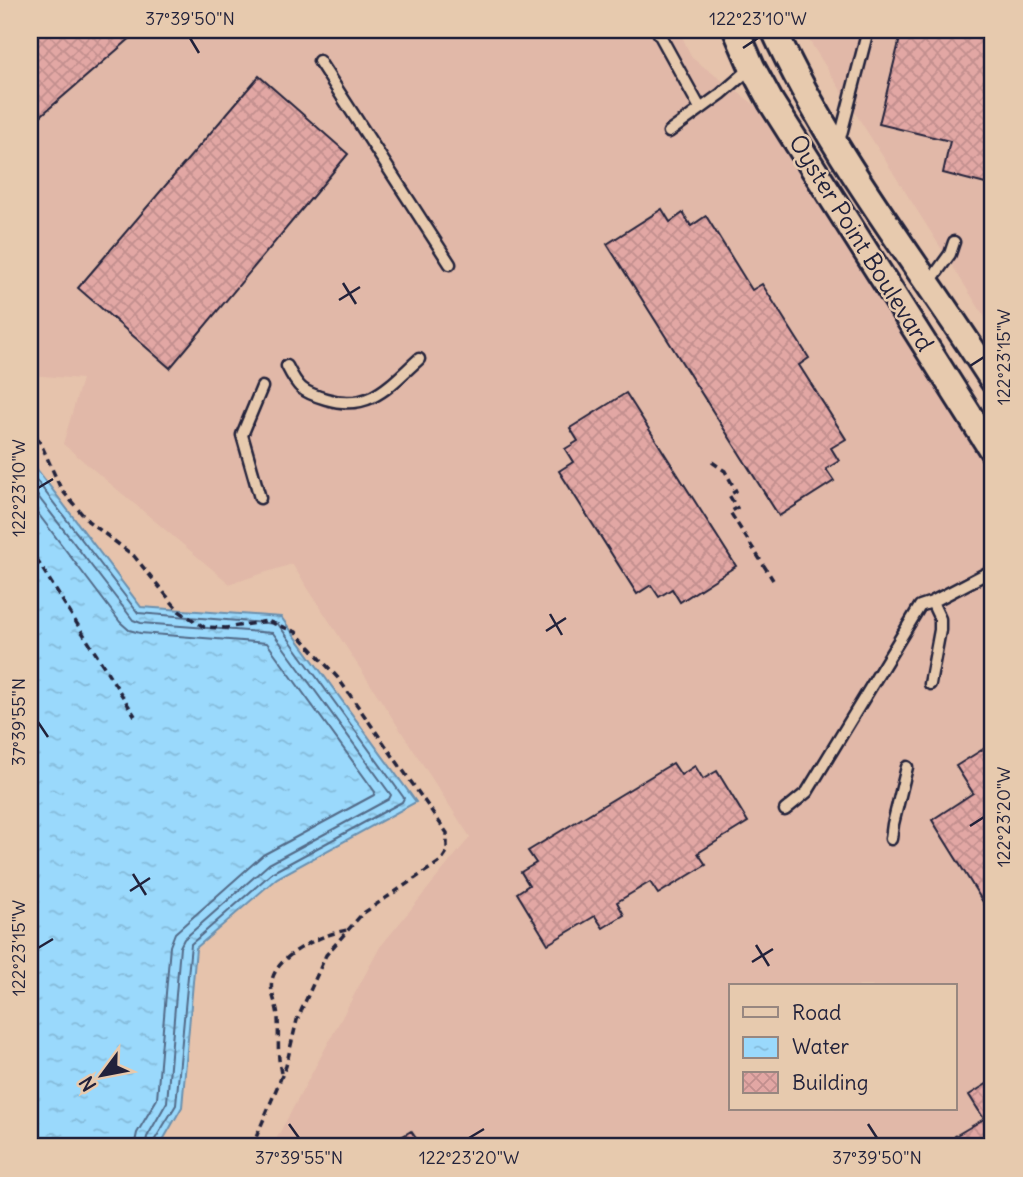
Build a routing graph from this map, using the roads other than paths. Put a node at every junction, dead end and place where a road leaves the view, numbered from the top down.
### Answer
1 (657, 30) edge
2 (736, 30) edge
3 (868, 30) edge
4 (778, 33) edge
5 (319, 61) dead end
6 (752, 67) junction
7 (700, 108) junction
8 (669, 132) dead end
9 (838, 145) junction
10 (954, 242) dead end
11 (450, 264) dead end
12 (929, 284) junction
13 (419, 359) dead end
14 (287, 366) dead end
15 (992, 376) edge
16 (262, 387) dead end
17 (993, 452) edge
18 (260, 498) dead end
19 (993, 570) edge
20 (932, 602) junction
21 (930, 684) dead end
22 (907, 767) dead end
23 (785, 810) dead end
24 (891, 839) dead end

1 - 7 lane
2 - 6 street, Oyster Point Boulevard
3 - 9 lane
4 - 6 street
4 - 9 street, Oyster Point Boulevard
5 - 11 lane
6 - 7 lane
6 - 17 street, Oyster Point Boulevard
7 - 8 lane
9 - 12 street, Oyster Point Boulevard
10 - 12 lane
12 - 15 street, Oyster Point Boulevard
13 - 14 lane
16 - 18 lane
19 - 20 lane
20 - 21 lane
20 - 23 lane
22 - 24 lane

